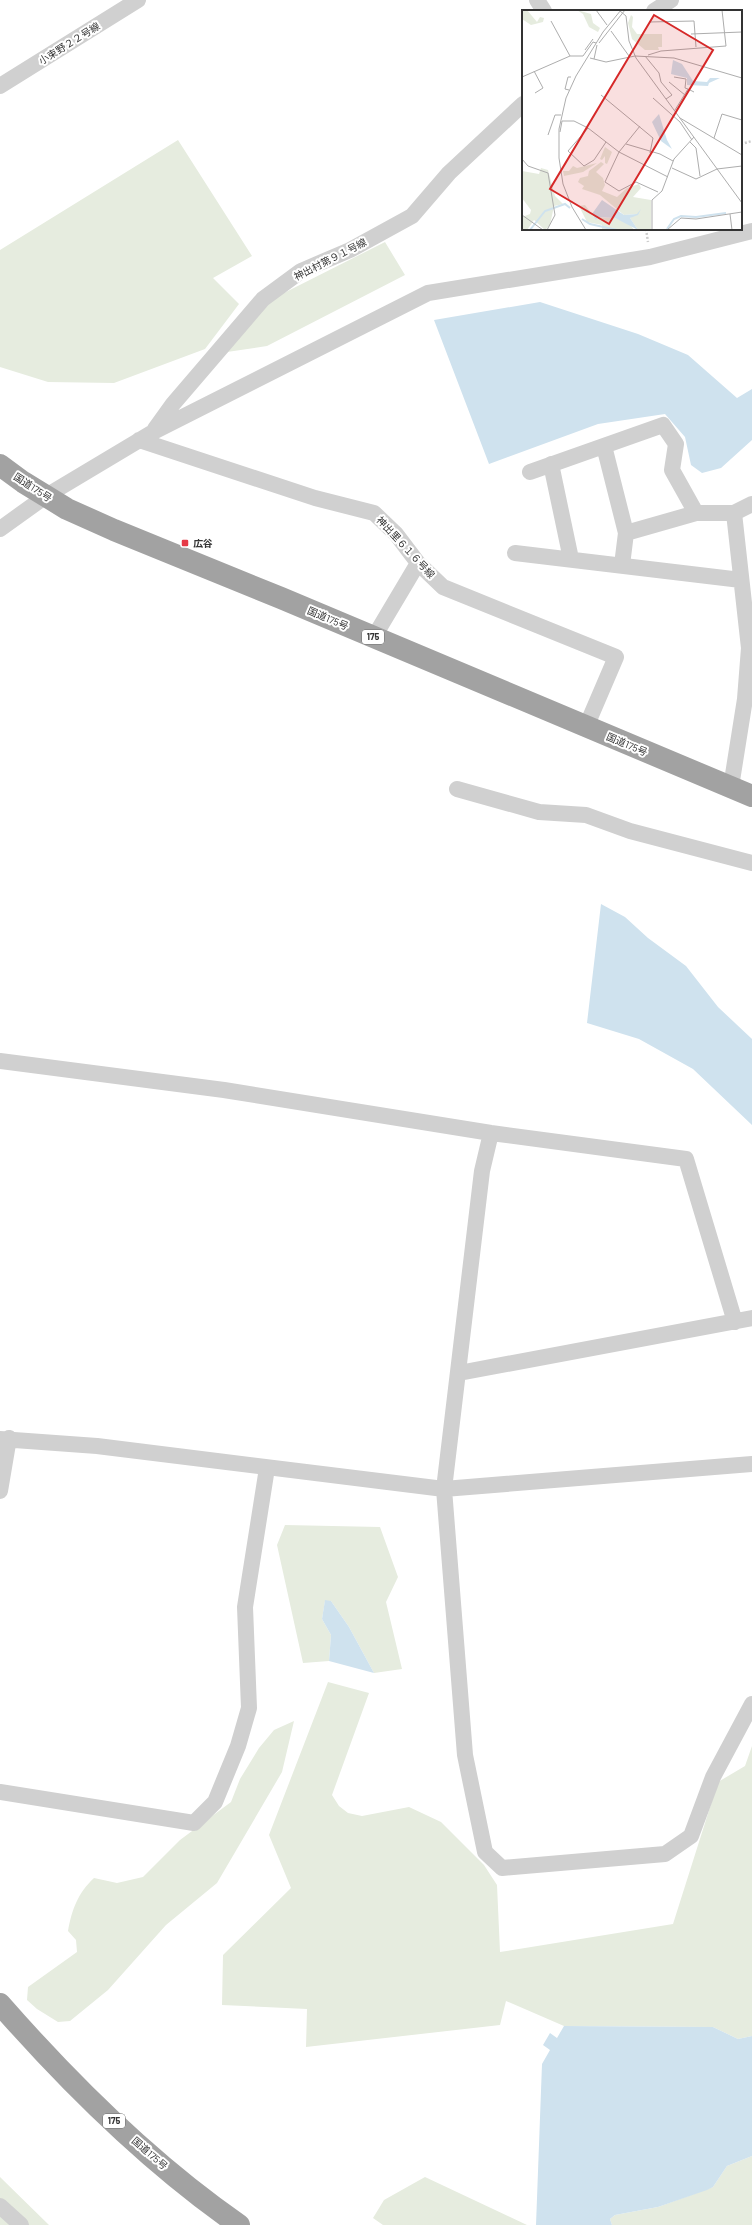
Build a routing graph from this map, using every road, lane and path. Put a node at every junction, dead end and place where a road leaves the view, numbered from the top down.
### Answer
1 (138, 0) edge
2 (537, 0) edge
3 (671, 0) edge
4 (543, 10) edge
5 (656, 10) edge
6 (0, 86) edge
7 (522, 105) edge
8 (752, 141) edge
9 (742, 144) edge
10 (752, 232) edge
11 (146, 436) junction
12 (604, 446) junction
13 (551, 464) junction
14 (0, 465) edge
15 (530, 472) dead end
16 (46, 496) junction
17 (752, 504) edge
18 (696, 513) junction
19 (734, 513) junction
20 (0, 529) edge
21 (626, 533) junction
22 (515, 553) dead end
23 (571, 559) junction
24 (418, 563) junction
25 (622, 565) junction
26 (741, 580) junction
27 (374, 637) junction
28 (586, 727) junction
29 (731, 788) junction
30 (457, 789) dead end
31 (752, 796) edge
32 (752, 863) edge
33 (0, 1062) edge
34 (491, 1133) junction
35 (752, 1318) edge
36 (735, 1322) junction
37 (459, 1373) junction
38 (4, 1439) edge
39 (752, 1464) edge
40 (266, 1468) junction
41 (444, 1489) junction
42 (0, 1491) edge
43 (752, 1704) edge
44 (0, 1792) edge
45 (0, 2004) edge
46 (0, 2206) edge
47 (21, 2225) edge
48 (239, 2225) edge

1 - 6 street, 小束野２２号線
2 - 4 street
3 - 5 street
7 - 11 street, 神出村第９１号線
8 - 9 path
10 - 11 street
11 - 16 street
11 - 24 street, 神出里６１６号線
12 - 13 street
12 - 18 street
12 - 21 street
13 - 15 street
13 - 23 street
14 - 16 highway, 国道175号 / 175
16 - 20 street
16 - 27 highway, 国道175号 / 175
17 - 19 street
18 - 19 street
18 - 21 street
19 - 26 street
21 - 25 street
22 - 23 street
23 - 25 street
24 - 27 street
24 - 28 street, 神出里６１６号線
25 - 26 street
26 - 29 street
27 - 28 highway, 国道175号 / 175
28 - 29 highway, 国道175号 / 175
29 - 31 highway, 国道175号 / 175
30 - 32 street
33 - 34 street
34 - 36 street
34 - 37 street
35 - 36 street
36 - 37 street
37 - 41 street
38 - 40 street
38 - 42 street
39 - 41 street
40 - 41 street
40 - 44 street
41 - 43 street
45 - 48 highway, 国道175号 / 175
46 - 47 street

